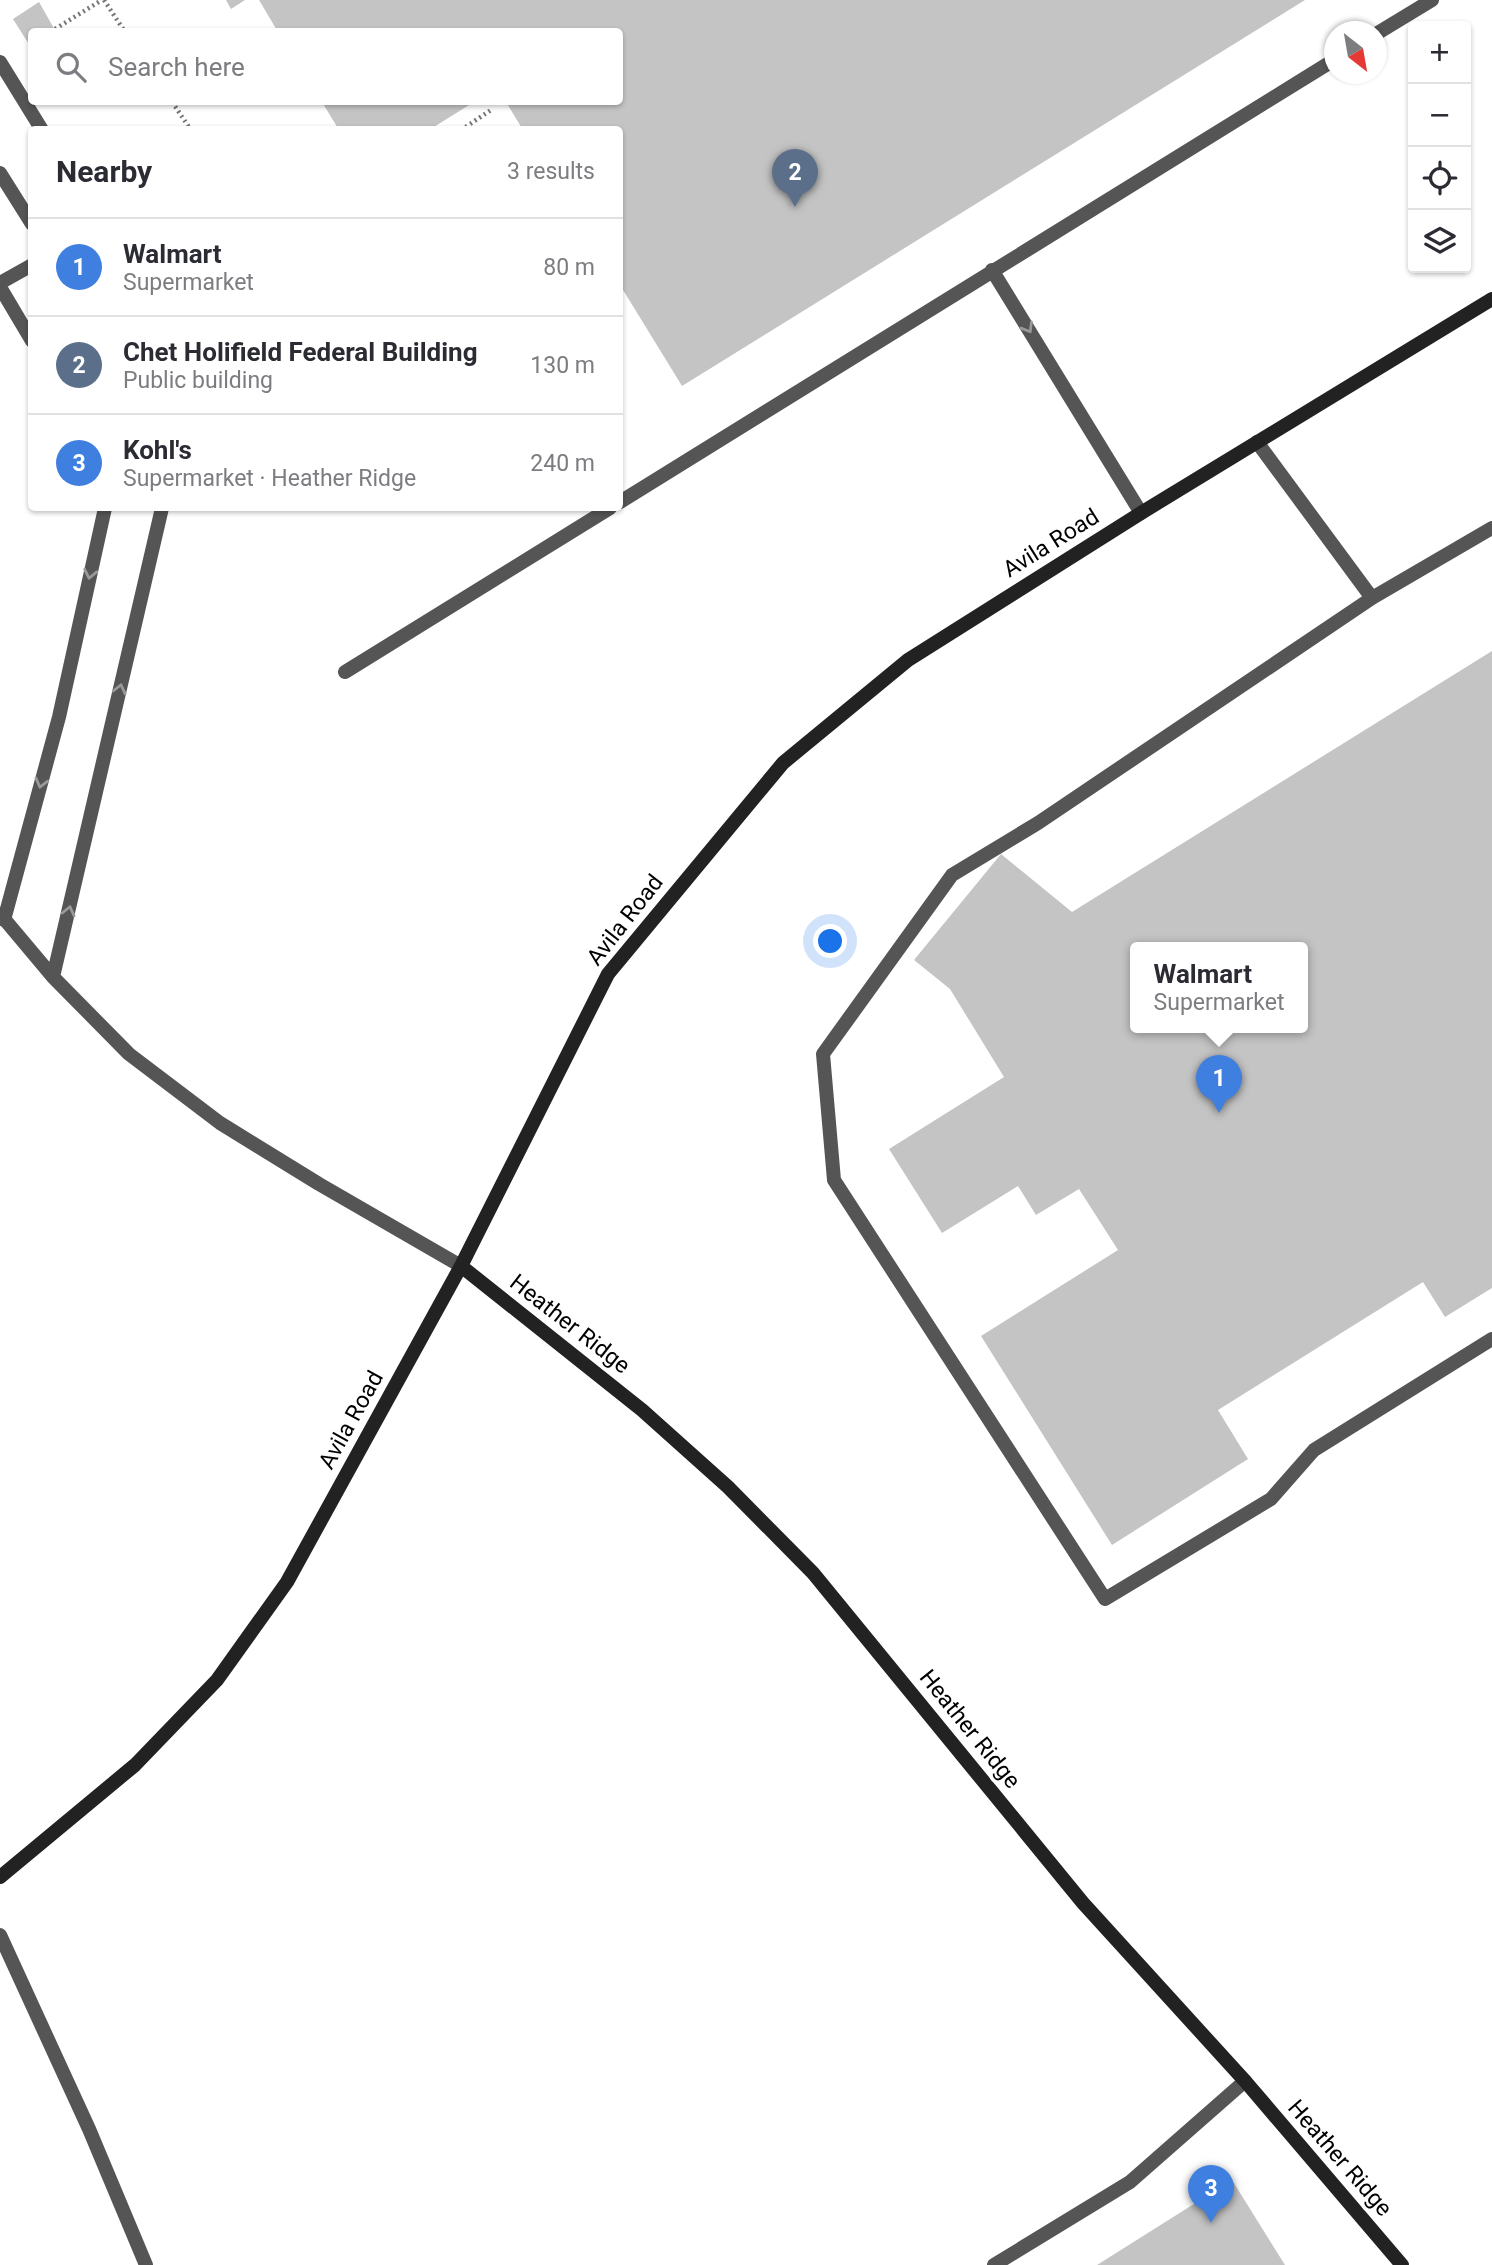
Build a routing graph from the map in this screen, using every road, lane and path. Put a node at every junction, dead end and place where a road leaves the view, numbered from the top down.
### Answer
1 (103, 0) edge
2 (1432, 0) edge
3 (57, 28) edge
4 (122, 28) edge
5 (1387, 28) edge
6 (0, 62) edge
7 (1324, 67) edge
8 (175, 105) edge
9 (491, 110) dead end
10 (40, 126) edge
11 (188, 126) edge
12 (467, 126) edge
13 (0, 173) edge
14 (28, 218) edge
15 (28, 268) edge
16 (992, 270) junction
17 (0, 285) edge
18 (1492, 299) edge
19 (28, 334) edge
20 (1257, 442) junction
21 (623, 500) edge
22 (104, 511) edge
23 (161, 511) edge
24 (605, 511) edge
25 (1141, 513) junction
26 (1492, 528) edge
27 (1372, 598) junction
28 (345, 672) dead end
29 (2, 917) edge
30 (53, 977) junction
31 (461, 1266) junction
32 (1492, 1339) edge
33 (0, 1877) edge
34 (0, 1934) edge
35 (1245, 2081) junction
36 (146, 2265) edge
37 (994, 2265) edge
38 (1402, 2265) edge

1 - 3 path
1 - 4 path
2 - 5 lane
6 - 10 lane
7 - 16 lane
8 - 11 path
9 - 12 path
13 - 14 lane
15 - 17 lane
16 - 21 lane
16 -> 25 lane
17 - 19 lane
18 - 20 main road, Avila Road
20 - 25 main road, Avila Road
20 - 27 lane
22 -> 29 lane
30 -> 23 lane
24 - 28 lane
25 - 31 main road, Avila Road
26 - 27 lane
27 - 32 lane
29 - 30 lane
30 - 31 lane
31 - 33 main road, Avila Road
31 - 35 main road, Heather Ridge
34 - 36 lane
35 - 37 lane
35 - 38 main road, Heather Ridge

